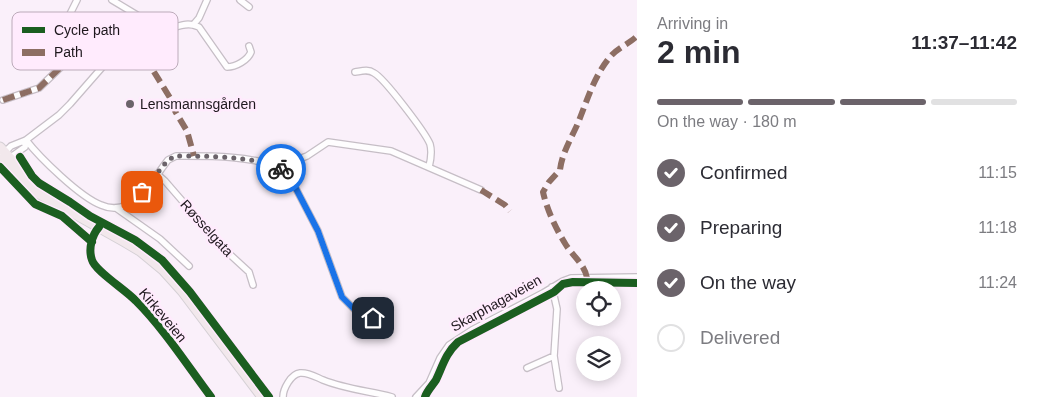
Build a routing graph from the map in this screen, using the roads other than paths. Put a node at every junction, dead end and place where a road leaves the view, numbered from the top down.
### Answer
1 (77, 0) edge
2 (112, 0) edge
3 (207, 0) edge
4 (240, 0) edge
5 (249, 8) dead end
6 (71, 12) edge
7 (132, 12) edge
8 (194, 25) junction
9 (178, 26) edge
10 (249, 46) dead end
11 (58, 70) edge
12 (100, 70) edge
13 (355, 72) dead end
14 (2, 100) dead end
15 (26, 140) junction
16 (3, 156) edge
17 (429, 167) junction
18 (280, 168) junction
19 (156, 174) junction
20 (482, 190) dead end
21 (116, 208) junction
22 (189, 266) dead end
23 (637, 276) edge
24 (253, 285) dead end
25 (552, 287) junction
26 (390, 310) dead end
27 (554, 356) junction
28 (527, 368) dead end
29 (559, 388) dead end
30 (262, 397) edge
31 (283, 397) edge
32 (392, 397) edge
33 (416, 397) edge

1 - 6 street
2 - 7 street
3 - 8 street
4 - 5 street
8 - 9 street
8 - 10 street
11 - 14 street
12 - 15 street
13 - 17 street
15 - 16 street
15 - 21 street
16 - 30 main road, Kirkeveien
17 - 18 street
17 - 20 street
18 - 19 street
18 - 26 street
19 - 21 street
19 - 24 street, Røsselgata
21 - 22 street
23 - 25 street, Skarphagaveien
25 - 27 street, Skarphagaveien
25 - 33 street, Skarphagaveien
27 - 28 street
27 - 29 street, Skarphagaveien
31 - 32 street

